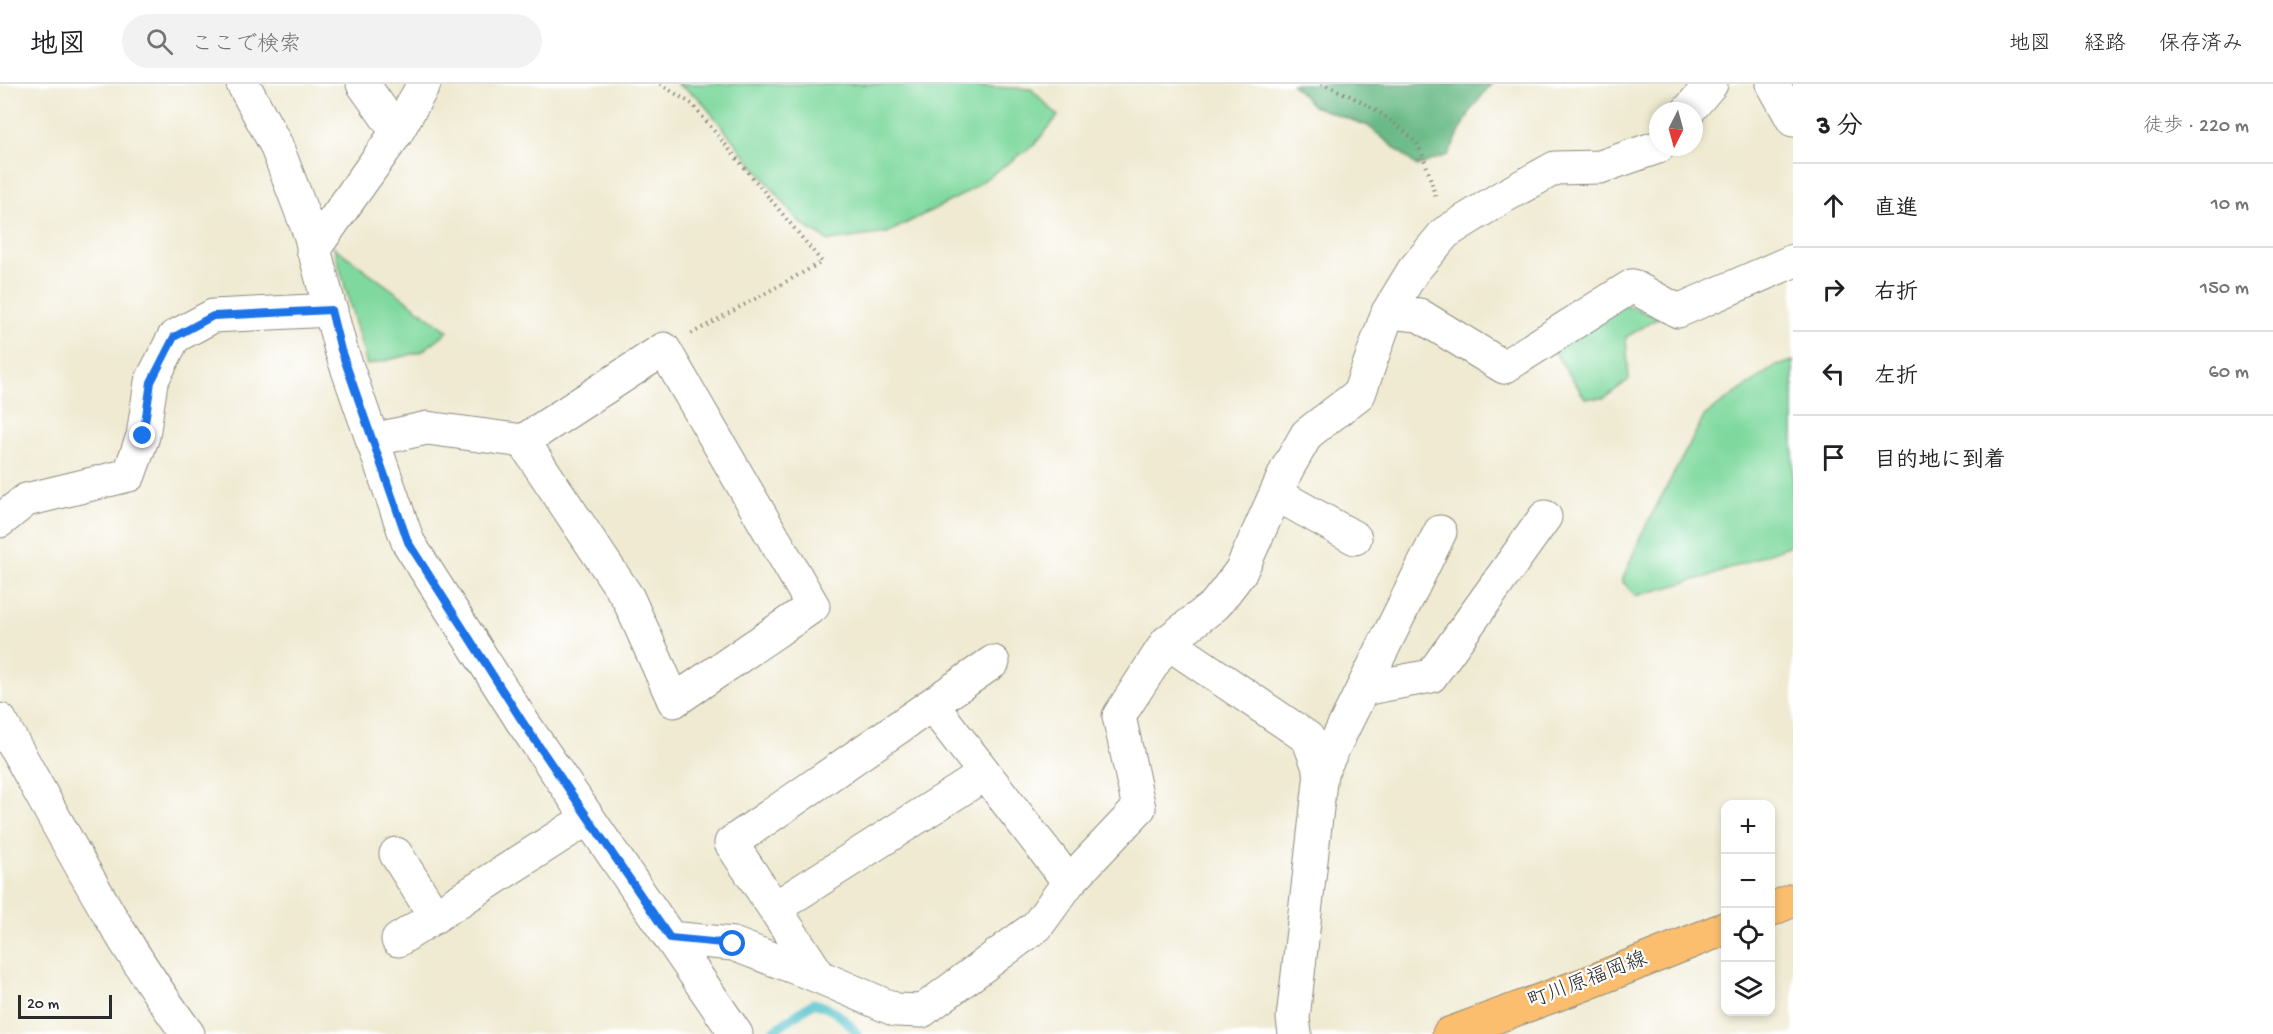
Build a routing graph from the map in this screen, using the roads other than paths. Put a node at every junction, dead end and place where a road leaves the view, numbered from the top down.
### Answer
1 (243, 84) edge
2 (363, 84) edge
3 (424, 84) edge
4 (1711, 84) edge
5 (1773, 84) edge
6 (1696, 102) edge
7 (1793, 120) edge
8 (397, 132) junction
9 (1649, 150) edge
10 (314, 250) junction
11 (1793, 261) edge
12 (331, 310) junction
13 (1388, 312) junction
14 (372, 440) junction
15 (523, 441) junction
16 (1276, 494) junction
17 (1545, 517) dead end
18 (0, 521) edge
19 (1440, 532) dead end
20 (1355, 538) dead end
21 (1167, 642) junction
22 (993, 662) dead end
23 (1362, 689) junction
24 (932, 705) junction
25 (0, 720) edge
26 (1321, 773) junction
27 (985, 774) junction
28 (588, 818) junction
29 (396, 854) dead end
30 (1069, 882) junction
31 (1793, 900) edge
32 (775, 908) junction
33 (1773, 908) edge
34 (435, 916) junction
35 (1721, 930) edge
36 (670, 938) junction
37 (398, 940) dead end
38 (820, 977) junction
39 (188, 1034) edge
40 (736, 1034) edge
41 (1295, 1034) edge
42 (1449, 1034) edge

1 - 10 street
2 - 8 street
3 - 8 street
4 - 6 street
5 - 7 street
8 - 10 street
9 - 13 street
10 - 12 street
11 - 13 street
12 - 14 street
12 - 18 street
13 - 16 street
14 - 15 street
14 - 28 street
15 - 15 street
16 - 20 street
16 - 21 street
17 - 23 street
19 - 23 street
21 - 26 street
21 - 30 street
22 - 24 street
23 - 26 street
24 - 27 street
24 - 32 street
25 - 39 street
26 - 41 street
27 - 30 street
27 - 32 street
28 - 34 street
28 - 36 street
29 - 34 street
30 - 38 street
31 - 33 main road
32 - 38 street
34 - 37 street
35 - 42 main road, 町川原福岡線
36 - 38 street
36 - 40 street

